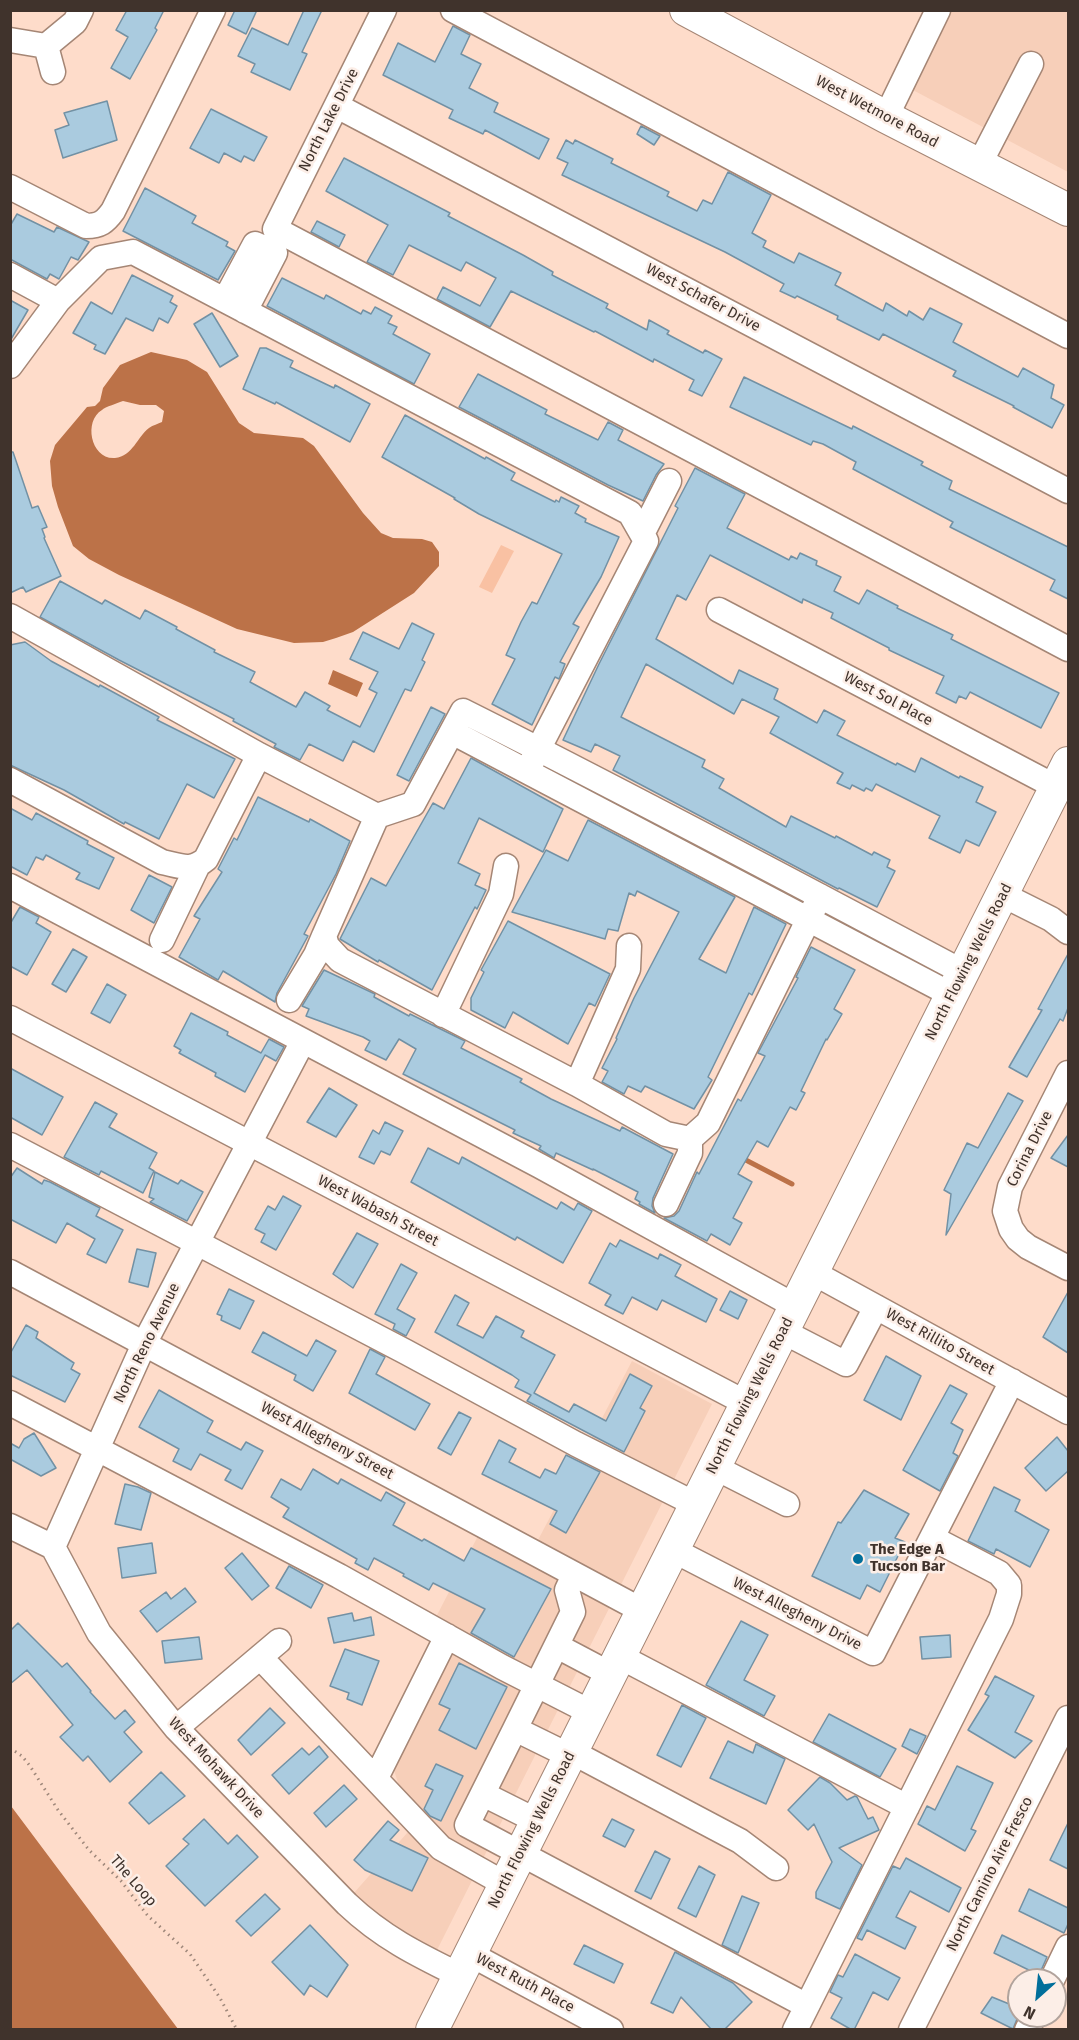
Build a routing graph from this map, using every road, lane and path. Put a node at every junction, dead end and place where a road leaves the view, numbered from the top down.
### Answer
1 (81, 10) edge
2 (213, 10) edge
3 (384, 10) edge
4 (453, 10) edge
5 (686, 10) edge
6 (938, 10) edge
7 (10, 40) edge
8 (46, 46) junction
9 (1030, 64) dead end
10 (53, 72) dead end
11 (337, 106) junction
12 (885, 117) junction
13 (979, 165) junction
14 (10, 187) edge
15 (1068, 210) edge
16 (10, 275) edge
17 (58, 301) junction
18 (1068, 336) edge
19 (10, 366) edge
20 (669, 481) dead end
21 (1068, 491) edge
22 (642, 534) junction
23 (719, 610) dead end
24 (10, 616) edge
25 (1068, 649) edge
26 (452, 732) junction
27 (539, 749) junction
28 (259, 755) junction
29 (527, 771) junction
30 (1062, 775) edge
31 (10, 780) edge
32 (632, 797) junction
33 (377, 816) junction
34 (620, 820) junction
35 (724, 846) junction
36 (506, 866) dead end
37 (197, 867) junction
38 (712, 867) junction
39 (10, 886) edge
40 (1003, 895) junction
41 (820, 896) junction
42 (809, 918) junction
43 (1068, 932) edge
44 (324, 936) junction
45 (162, 940) dead end
46 (629, 946) dead end
47 (958, 983) junction
48 (289, 1000) dead end
49 (443, 1015) junction
50 (10, 1018) edge
51 (303, 1041) junction
52 (1068, 1073) edge
53 (577, 1084) junction
54 (690, 1138) junction
55 (250, 1144) junction
56 (10, 1145) edge
57 (666, 1204) dead end
58 (197, 1243) junction
59 (1068, 1268) edge
60 (10, 1272) edge
61 (812, 1272) junction
62 (876, 1307) junction
63 (789, 1319) junction
64 (145, 1342) junction
65 (1012, 1381) junction
66 (746, 1402) junction
67 (10, 1403) edge
68 (1068, 1412) edge
69 (96, 1450) junction
70 (714, 1467) junction
71 (695, 1504) junction
72 (787, 1504) dead end
73 (10, 1526) edge
74 (932, 1538) junction
75 (53, 1547) junction
76 (673, 1550) junction
77 (574, 1575) junction
78 (643, 1611) junction
79 (447, 1636) junction
80 (279, 1641) dead end
81 (557, 1646) junction
82 (260, 1658) junction
83 (615, 1665) junction
84 (537, 1685) junction
85 (590, 1712) junction
86 (1068, 1718) edge
87 (176, 1728) junction
88 (515, 1729) junction
89 (10, 1748) edge
90 (571, 1754) junction
91 (376, 1778) junction
92 (483, 1794) junction
93 (907, 1807) junction
94 (537, 1821) junction
95 (467, 1825) junction
96 (521, 1853) junction
97 (454, 1854) junction
98 (776, 1868) dead end
99 (505, 1884) junction
100 (1068, 1947) edge
101 (464, 1964) junction
102 (1058, 1968) edge
103 (807, 2006) junction
104 (237, 2030) edge
105 (432, 2030) edge
106 (611, 2030) edge
107 (795, 2030) edge
108 (911, 2030) edge

1 - 8 street
2 - 14 street
3 - 11 street, North Lake Drive
4 - 18 street
5 - 12 main road, West Wetmore Road
6 - 12 street
7 - 8 street
8 - 10 street
9 - 13 street
11 - 21 street, West Schafer Drive
11 - 25 street, North Lake Drive
12 - 13 main road, West Wetmore Road
13 - 15 main road, West Wetmore Road
16 - 17 street
17 - 19 street
17 - 22 street
20 - 22 street
22 - 27 street
23 - 30 street, West Sol Place
24 - 28 street
26 - 27 street
26 - 29 street
26 - 33 street
27 - 29 street
27 - 32 street
28 - 33 street
28 - 37 street
29 - 34 street
30 - 40 main road, North Flowing Wells Road
31 - 37 street
32 - 34 street
32 - 35 street
33 - 44 street
34 - 38 street
35 - 38 street
35 - 41 street
36 - 49 street
37 - 45 street
38 - 42 street
39 - 51 street
40 - 43 street
40 - 47 main road, North Flowing Wells Road
41 - 42 street
41 - 47 street
42 - 47 street
42 - 54 street
44 - 48 street
44 - 49 street
46 - 53 street
47 - 61 main road, North Flowing Wells Road
49 - 53 street
50 - 55 street, West Wabash Street
51 - 55 street, North Reno Avenue
51 - 63 street
52 - 59 street, Corina Drive
53 - 54 street
54 - 57 street
55 - 58 street, North Reno Avenue
55 - 66 street, West Wabash Street
56 - 58 street
58 - 64 street, North Reno Avenue
58 - 71 street
60 - 64 street, West Allegheny Street
61 - 62 street, West Rillito Street
61 - 63 main road, North Flowing Wells Road
62 - 63 street
62 - 65 street, West Rillito Street
63 - 66 main road, North Flowing Wells Road
64 - 69 street, North Reno Avenue
64 - 77 street, West Allegheny Street
65 - 68 street, West Rillito Street
65 - 74 street, West Allegheny Drive
66 - 70 main road, North Flowing Wells Road
67 - 69 street
69 - 75 street, North Reno Avenue
69 - 79 street
70 - 71 main road, North Flowing Wells Road
70 - 72 street
71 - 76 main road, North Flowing Wells Road
73 - 75 street
74 - 76 street, West Allegheny Drive
74 - 93 street
75 - 87 street, West Mohawk Drive
76 - 78 main road, North Flowing Wells Road
77 - 78 street, West Allegheny Street
77 - 81 street
78 - 83 main road, North Flowing Wells Road
79 - 84 street
79 - 91 street
80 - 82 street
81 - 83 street
81 - 84 street
82 - 87 street
82 - 91 street
83 - 85 main road, North Flowing Wells Road
83 - 93 street
84 - 85 street
84 - 88 street
85 - 90 main road, North Flowing Wells Road
86 - 108 street, North Camino Aire Fresco
87 - 101 street, West Mohawk Drive
88 - 90 street
88 - 92 street
89 - 104 path, The Loop
90 - 94 main road, North Flowing Wells Road
90 - 98 street
91 - 97 street
92 - 94 street
92 - 95 street
93 - 103 street
94 - 96 main road, North Flowing Wells Road
95 - 96 street
95 - 97 street
96 - 99 main road, North Flowing Wells Road
96 - 103 street
97 - 99 street
99 - 101 main road, North Flowing Wells Road
100 - 102 street
101 - 105 main road, North Flowing Wells Road
101 - 106 street, West Ruth Place
103 - 107 street

